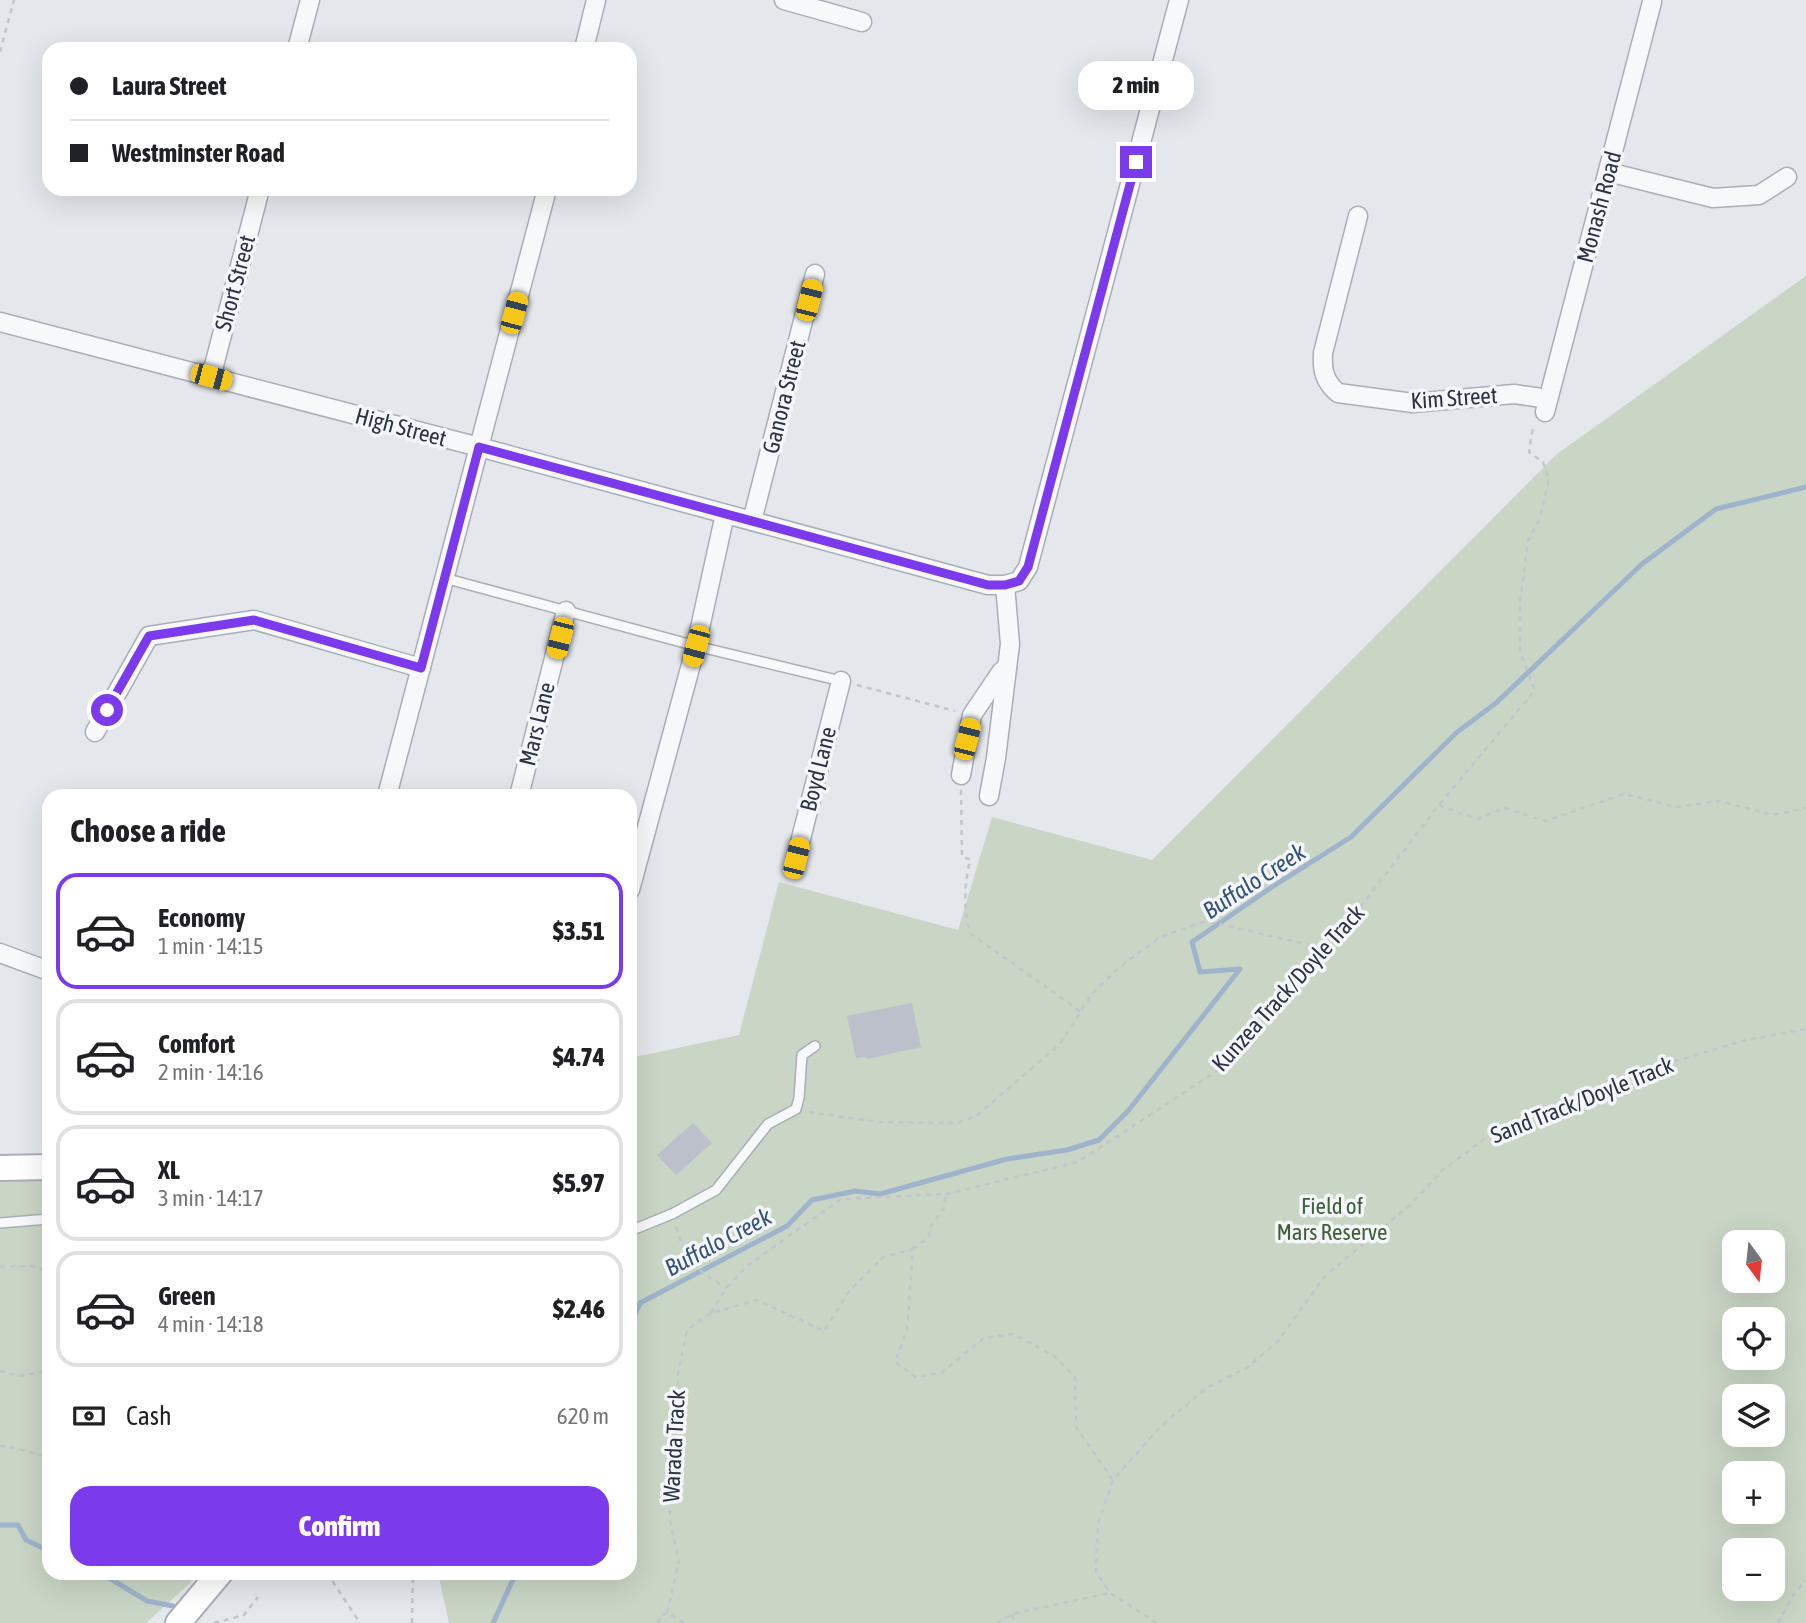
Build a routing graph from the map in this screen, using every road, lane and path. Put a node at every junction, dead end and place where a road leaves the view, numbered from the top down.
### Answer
1 (14, 0) edge
2 (310, 0) edge
3 (596, 0) edge
4 (784, 0) edge
5 (1179, 0) edge
6 (1656, 1) edge
7 (862, 22) dead end
8 (299, 42) edge
9 (585, 42) edge
10 (0, 52) edge
11 (1608, 172) junction
12 (1787, 177) dead end
13 (258, 196) edge
14 (545, 196) edge
15 (1358, 216) dead end
16 (816, 274) dead end
17 (0, 322) edge
18 (211, 377) junction
19 (1546, 405) junction
20 (479, 447) junction
21 (725, 514) junction
22 (752, 521) junction
23 (444, 578) junction
24 (1005, 585) junction
25 (566, 611) junction
26 (696, 646) junction
27 (1007, 667) junction
28 (421, 668) junction
29 (841, 681) junction
30 (972, 715) junction
31 (95, 732) dead end
32 (961, 775) joint
33 (389, 789) edge
34 (521, 789) edge
35 (989, 796) dead end
36 (1439, 806) junction
37 (1806, 808) edge
38 (796, 858) dead end
39 (637, 864) edge
40 (1328, 949) junction
41 (0, 953) edge
42 (42, 968) edge
43 (1080, 1011) junction
44 (1806, 1029) edge
45 (815, 1046) dead end
46 (796, 1109) junction
47 (42, 1167) edge
48 (0, 1168) edge
49 (946, 1194) junction
50 (672, 1214) junction
51 (42, 1220) edge
52 (0, 1223) edge
53 (637, 1228) edge
54 (913, 1249) junction
55 (0, 1267) edge
56 (42, 1270) edge
57 (726, 1289) junction
58 (711, 1313) junction
59 (0, 1371) edge
60 (42, 1372) edge
61 (0, 1446) edge
62 (42, 1456) edge
63 (1113, 1479) junction
64 (214, 1580) edge
65 (229, 1580) edge
66 (331, 1580) edge
67 (413, 1580) edge
68 (1806, 1580) edge
69 (1110, 1592) junction
70 (258, 1597) dead end
71 (667, 1613) junction
72 (1012, 1614) junction
73 (178, 1623) edge
74 (192, 1623) edge
75 (214, 1623) edge
76 (359, 1623) edge
77 (412, 1623) edge
78 (658, 1623) edge
79 (684, 1623) edge
80 (997, 1623) edge
81 (1014, 1623) edge
82 (1157, 1623) edge
83 (1779, 1623) edge

1 - 10 path
2 - 8 street
3 - 9 street
4 - 7 street
5 - 24 street
6 - 11 street, Monash Road
11 - 12 street
11 - 19 street, Monash Road
13 - 18 street, Short Street
14 - 20 street
15 - 19 street, Kim Street
16 - 22 street, Ganora Street
17 - 18 street, High Street
18 - 20 street, High Street
19 - 36 path, Kunzea Track/Doyle Track
20 - 21 street, High Street
20 - 23 street
21 - 22 street, High Street
21 - 26 street
22 - 24 street, High Street
23 - 25 lane
23 - 28 street
24 - 27 street
25 - 26 lane
25 - 34 street, Mars Lane
26 - 29 lane
26 - 39 street
27 - 30 street
27 - 35 street
28 - 31 street
28 - 33 street
29 - 30 path
29 - 38 street, Boyd Lane
30 - 32 street
32 - 43 path
36 - 37 path
36 - 40 path, Kunzea Track/Doyle Track
40 - 43 path
40 - 49 path, Kunzea Track/Doyle Track
41 - 42 street
43 - 46 path
44 - 63 path, Sand Track/Doyle Track
45 - 46 lane
46 - 50 lane
47 - 48 main road
49 - 54 path
49 - 57 path, Kunzea Track/Doyle Track
50 - 53 lane
50 - 57 path
51 - 52 lane
54 - 58 path
54 - 63 path
55 - 56 path
57 - 58 path, Kunzea Track/Doyle Track
58 - 71 path, Warada Track
59 - 60 path
61 - 62 path
63 - 69 path
64 - 73 main road
65 - 74 main road
66 - 76 path
67 - 77 path
68 - 83 path
69 - 72 path
69 - 82 path
70 - 75 path
71 - 78 path
71 - 79 path
72 - 80 path
72 - 81 path

